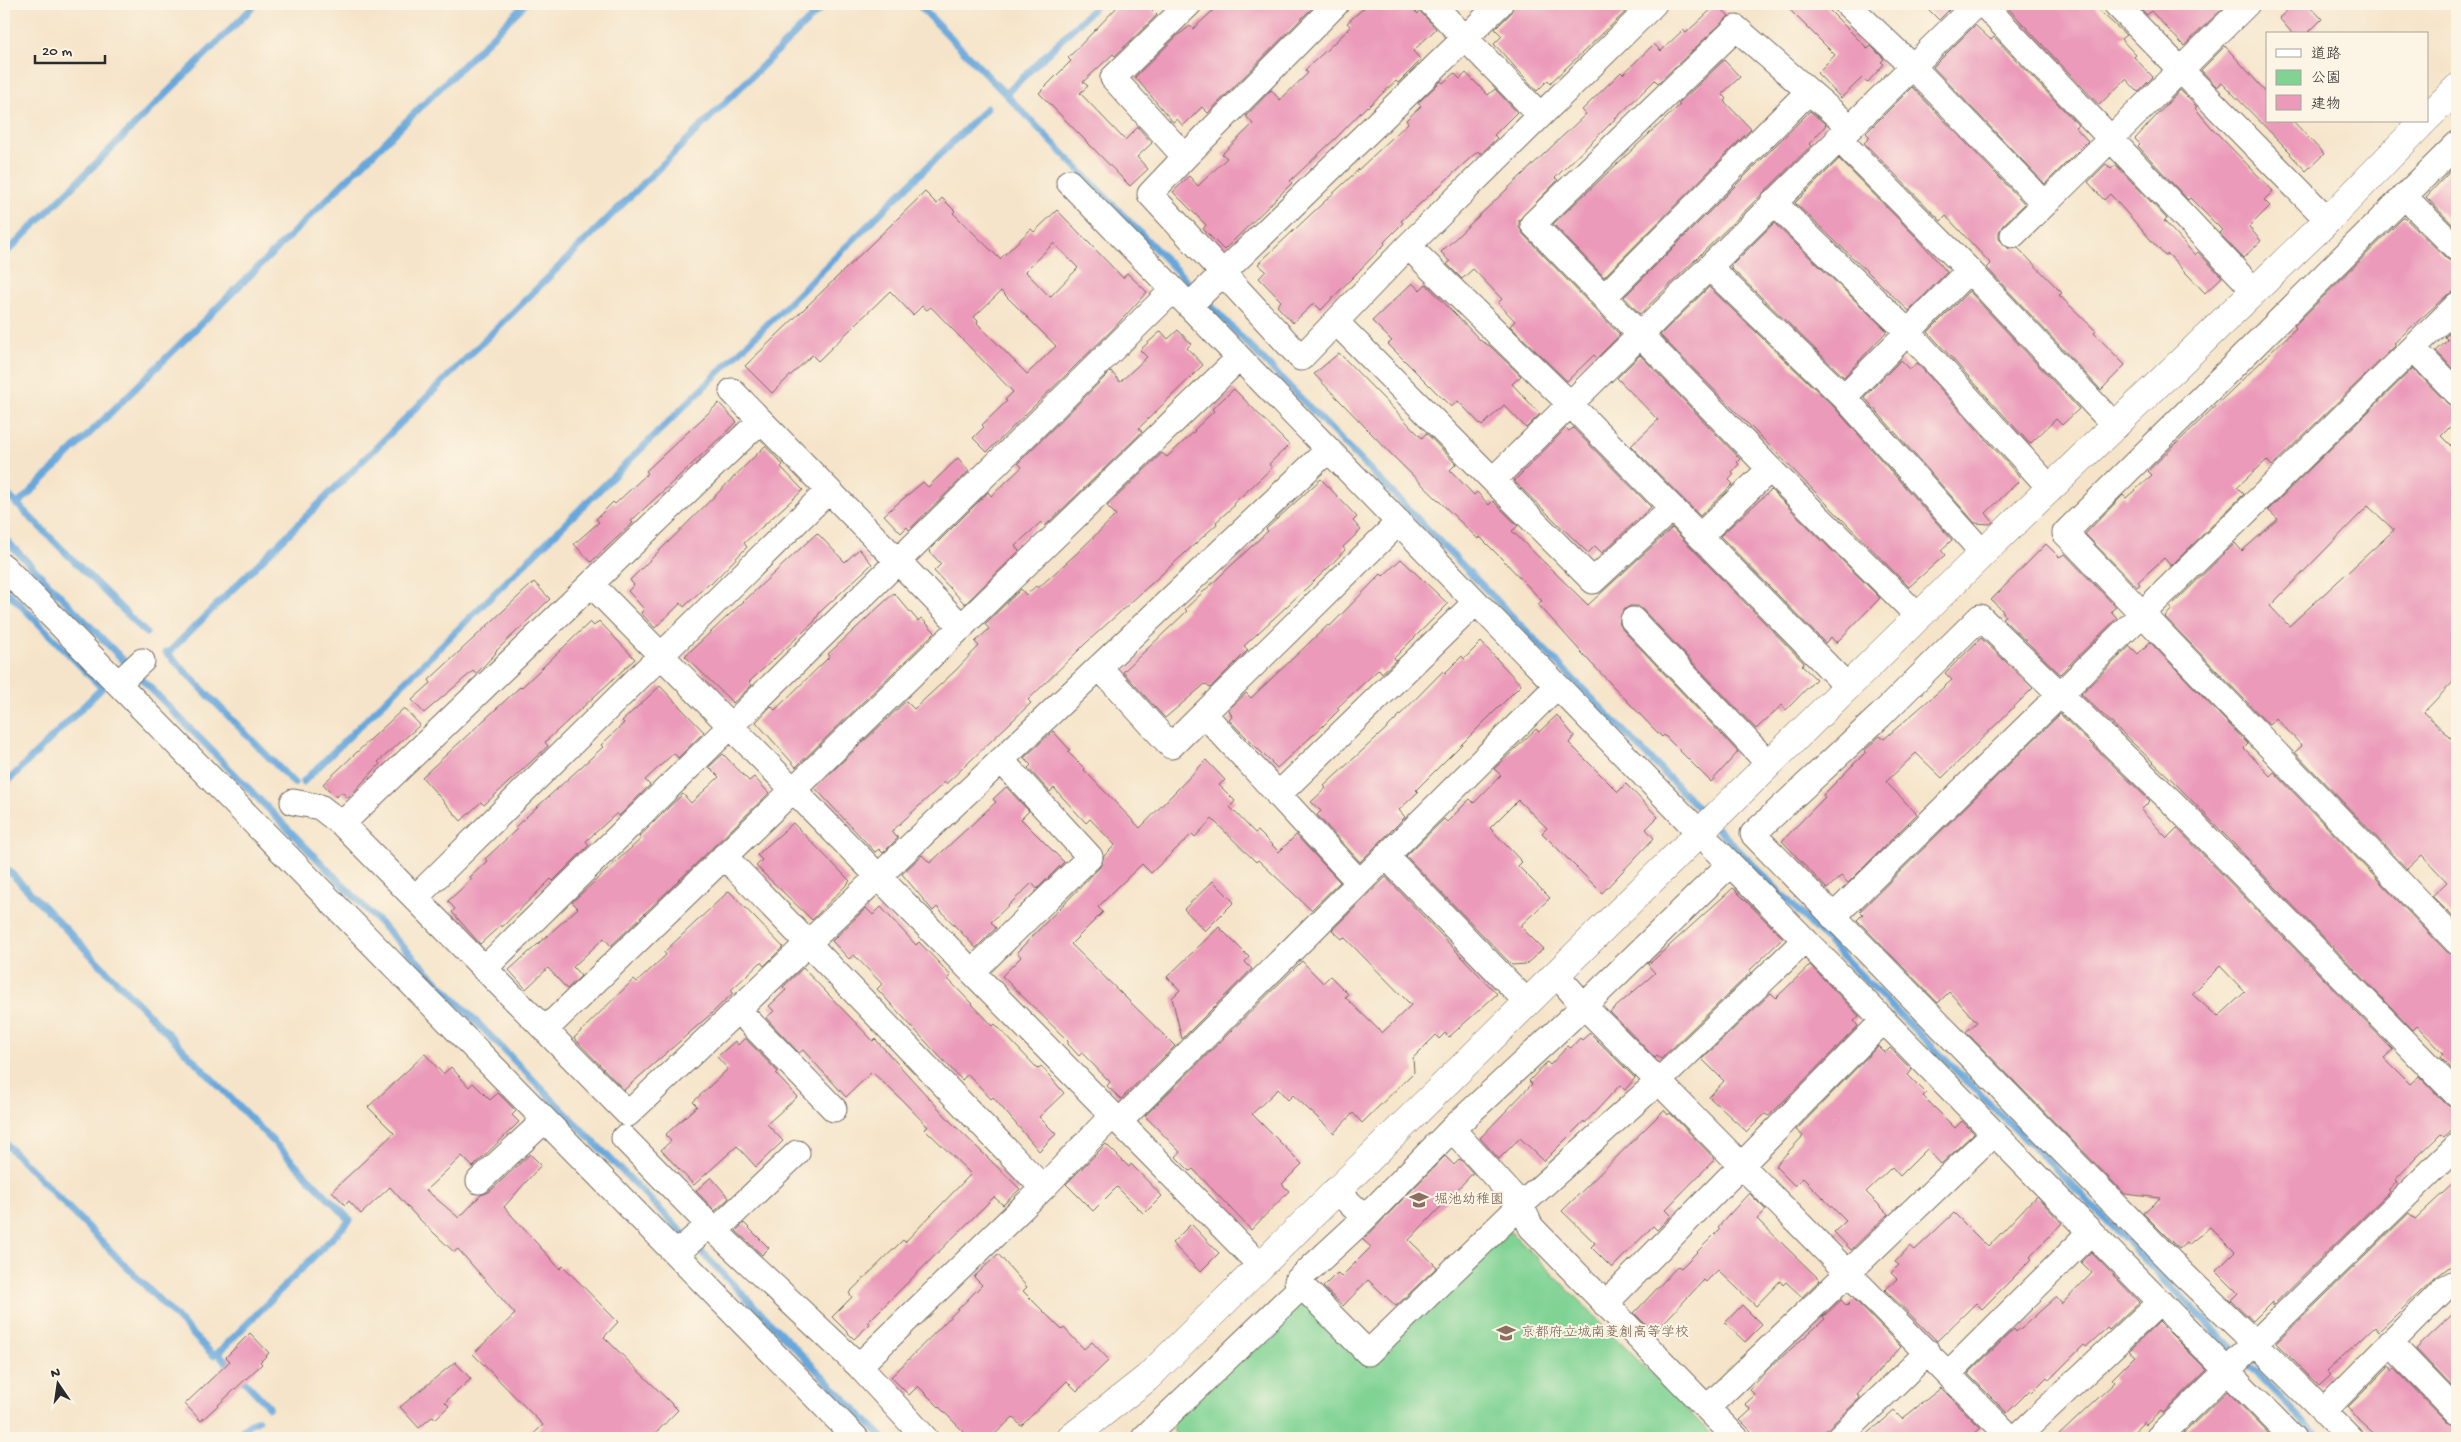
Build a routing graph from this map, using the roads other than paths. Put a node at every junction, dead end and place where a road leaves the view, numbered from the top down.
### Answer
1 (1188, 4) edge
2 (1336, 4) edge
3 (1432, 4) edge
4 (1500, 4) edge
5 (1654, 4) edge
6 (1847, 4) edge
7 (1976, 4) edge
8 (1983, 4) edge
9 (2116, 4) edge
10 (2247, 4) edge
11 (1465, 38) junction
12 (1912, 66) junction
13 (2180, 69) junction
14 (2457, 88) edge
15 (1809, 91) junction
16 (1540, 115) junction
17 (2428, 117) edge
18 (2423, 122) edge
19 (1844, 132) junction
20 (2111, 139) junction
21 (2457, 144) edge
22 (1185, 157) junction
23 (1069, 182) dead end
24 (2404, 196) junction
25 (1773, 202) junction
26 (2045, 204) junction
27 (2328, 220) junction
28 (2013, 234) dead end
29 (1408, 246) junction
30 (2457, 249) edge
31 (1709, 267) junction
32 (1969, 270) junction
33 (1222, 274) junction
34 (2255, 291) junction
35 (1181, 298) junction
36 (1604, 298) junction
37 (2457, 305) edge
38 (1336, 322) junction
39 (1908, 332) junction
40 (1640, 335) junction
41 (2413, 348) junction
42 (1239, 358) junction
43 (732, 391) dead end
44 (2457, 393) edge
45 (1844, 397) junction
46 (1570, 404) junction
47 (760, 421) junction
48 (2116, 427) junction
49 (1328, 450) junction
50 (1770, 469) junction
51 (1493, 480) junction
52 (2051, 489) junction
53 (828, 491) junction
54 (1672, 508) junction
55 (1399, 522) junction
56 (1700, 536) junction
57 (1983, 553) junction
58 (898, 562) junction
59 (4, 567) edge
60 (590, 584) junction
61 (1476, 602) junction
62 (2142, 614) junction
63 (1919, 617) junction
64 (1633, 620) dead end
65 (962, 626) junction
66 (661, 656) junction
67 (1099, 667) junction
68 (1557, 686) junction
69 (1848, 688) junction
70 (2061, 693) junction
71 (1204, 714) junction
72 (730, 726) junction
73 (1001, 760) junction
74 (1769, 764) junction
75 (793, 790) junction
76 (1278, 795) junction
77 (293, 802) dead end
78 (342, 824) junction
79 (1699, 832) junction
80 (724, 856) junction
81 (1386, 856) junction
82 (1730, 864) junction
83 (878, 877) junction
84 (1359, 882) junction
85 (415, 898) junction
86 (1833, 917) junction
87 (1805, 940) junction
88 (2457, 942) edge
89 (808, 944) junction
90 (484, 969) junction
91 (972, 972) junction
92 (1556, 974) junction
93 (1526, 1002) junction
94 (1584, 1006) junction
95 (738, 1010) junction
96 (1884, 1020) junction
97 (545, 1030) junction
98 (1659, 1080) junction
99 (2457, 1095) edge
100 (834, 1109) dead end
101 (1116, 1118) junction
102 (545, 1120) junction
103 (1452, 1129) junction
104 (1994, 1133) junction
105 (624, 1138) dead end
106 (2457, 1146) edge
107 (797, 1153) dead end
108 (1742, 1164) junction
109 (479, 1180) dead end
110 (1044, 1188) junction
111 (1336, 1190) junction
112 (1521, 1205) junction
113 (1365, 1218) junction
114 (709, 1228) junction
115 (2091, 1232) junction
116 (679, 1252) junction
117 (1260, 1265) junction
118 (1849, 1272) junction
119 (2457, 1282) edge
120 (1302, 1286) junction
121 (2160, 1302) junction
122 (1605, 1304) junction
123 (2256, 1343) junction
124 (2390, 1343) junction
125 (1928, 1352) junction
126 (859, 1366) junction
127 (2227, 1371) junction
128 (1948, 1374) junction
129 (1707, 1408) junction
130 (2323, 1412) junction
131 (2457, 1412) edge
132 (1158, 1434) edge
133 (2007, 1436) edge
134 (856, 1438) edge
135 (925, 1438) edge
136 (1071, 1438) edge
137 (1736, 1438) edge
138 (1839, 1438) edge
139 (2158, 1438) edge
140 (2293, 1438) edge
141 (2350, 1438) edge

1 - 22 street
2 - 22 street
3 - 11 street
4 - 11 street
5 - 16 street
6 - 12 street
7 - 12 street
8 - 20 street
9 - 13 street
10 - 13 street
11 - 16 street
11 - 33 street
12 - 19 street
12 - 26 street
13 - 20 street
13 - 27 street
14 - 17 street
15 - 19 street
15 - 36 street
15 - 36 street
16 - 29 street
18 - 27 street
19 - 25 street
19 - 32 street
20 - 26 street
20 - 34 street
21 - 24 street
22 - 33 street
23 - 35 street
24 - 30 street
24 - 62 street
25 - 31 street
25 - 39 street
26 - 28 street
27 - 34 street
29 - 38 street
29 - 46 street
31 - 40 street
31 - 45 street
32 - 39 street
32 - 48 street
33 - 35 street
33 - 38 street
34 - 48 street
35 - 42 street
35 - 58 street
36 - 40 street
37 - 41 street
38 - 51 street
39 - 45 street
39 - 52 street
40 - 46 street
40 - 50 street
41 - 44 street
41 - 62 street
42 - 49 street
42 - 65 street
43 - 47 street
45 - 57 street
46 - 51 street
46 - 54 street
47 - 53 street
47 - 60 street
48 - 52 street
49 - 55 street
49 - 67 street
50 - 56 street
50 - 63 street
51 - 54 street
52 - 57 street
53 - 58 street
53 - 66 street
54 - 56 street
55 - 61 street
55 - 71 street
56 - 69 street
57 - 63 street
58 - 65 street
58 - 72 street
59 - 102 street
60 - 66 street
60 - 78 street
61 - 68 street
61 - 76 street
62 - 70 street
62 - 88 street
63 - 69 street
64 - 74 street
65 - 75 street
66 - 72 street
66 - 85 street
67 - 71 street
67 - 73 street
68 - 79 street
68 - 81 street
69 - 74 street
70 - 86 street
70 - 86 street
70 - 99 street
71 - 76 street
72 - 75 street
72 - 90 street
73 - 83 street
73 - 91 street
74 - 79 street
75 - 80 street
75 - 83 street
76 - 84 street
77 - 78 street
78 - 85 street
79 - 82 street
79 - 92 street
80 - 89 street
80 - 97 street
81 - 84 street
81 - 93 street
82 - 87 street
82 - 94 street
83 - 89 street
83 - 91 street
84 - 101 street
85 - 90 street
86 - 123 street
87 - 96 street
87 - 98 street
89 - 95 street
89 - 110 street
90 - 97 street
91 - 101 street
92 - 93 street
92 - 94 street
93 - 111 street
94 - 98 street
94 - 103 street
95 - 97 street
95 - 100 street
96 - 104 street
96 - 108 street
98 - 108 street
98 - 112 street
101 - 110 street
101 - 117 street
102 - 109 street
102 - 116 street
103 - 112 street
103 - 113 street
104 - 115 street
104 - 118 street
105 - 114 street
106 - 123 street
107 - 114 street
108 - 118 street
108 - 122 street
110 - 126 street
111 - 113 street
111 - 117 street
112 - 120 street
112 - 122 street
113 - 120 street
114 - 116 street
114 - 126 street
115 - 121 street
115 - 128 street
116 - 134 street
117 - 136 street
118 - 125 street
118 - 129 street
119 - 124 street
120 - 132 street
121 - 127 street
121 - 133 street
122 - 129 street
123 - 127 street
123 - 130 street
124 - 130 street
124 - 131 street
125 - 128 street
125 - 138 street
126 - 135 street
127 - 139 street
127 - 140 street
128 - 133 street
129 - 137 street
130 - 141 street

